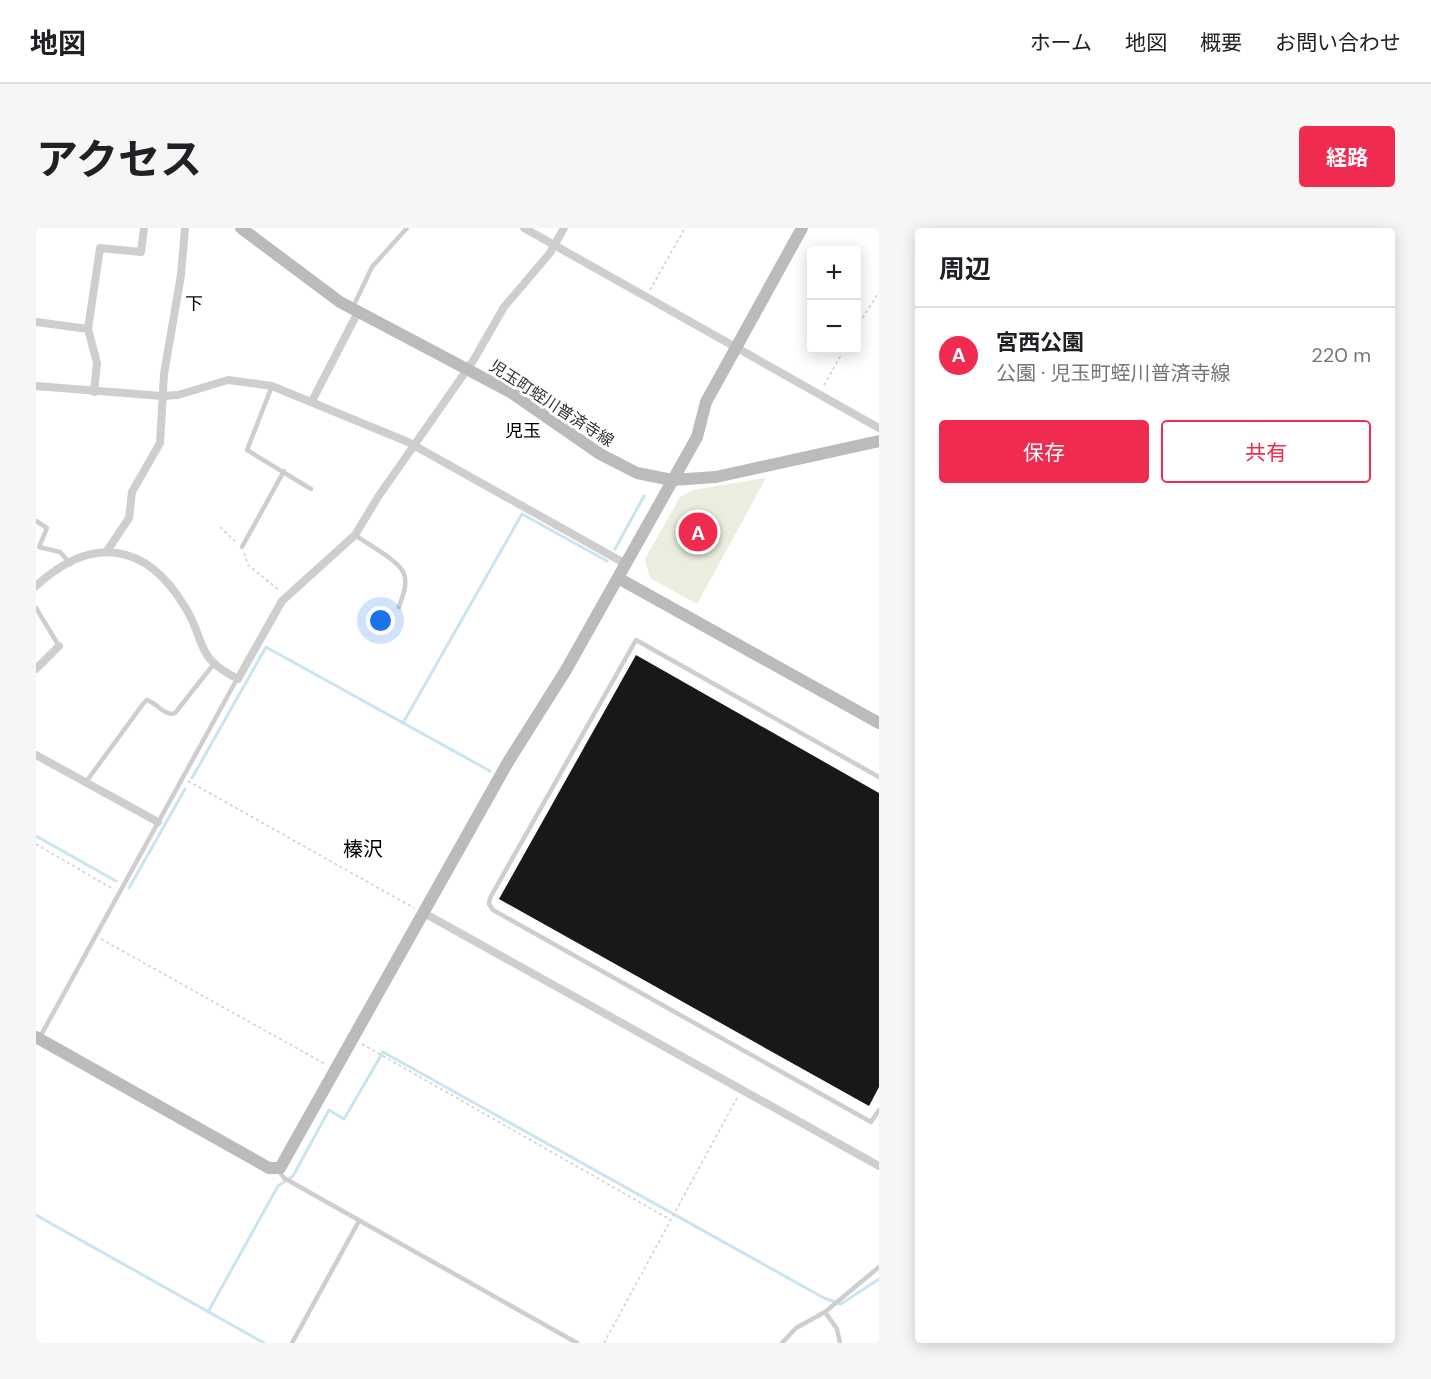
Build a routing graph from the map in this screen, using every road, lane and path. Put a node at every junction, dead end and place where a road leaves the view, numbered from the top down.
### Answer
1 (144, 228) edge
2 (185, 228) edge
3 (241, 228) edge
4 (407, 228) edge
5 (524, 228) edge
6 (564, 228) edge
7 (685, 228) edge
8 (802, 228) edge
9 (555, 244) junction
10 (879, 292) edge
11 (647, 295) junction
12 (355, 311) junction
13 (861, 320) edge
14 (36, 322) edge
15 (88, 329) junction
16 (738, 346) junction
17 (842, 354) edge
18 (467, 367) junction
19 (36, 386) edge
20 (272, 387) junction
21 (94, 392) junction
22 (820, 392) junction
23 (162, 396) junction
24 (312, 401) junction
25 (879, 428) edge
26 (879, 441) edge
27 (415, 446) junction
28 (284, 471) junction
29 (672, 480) junction
30 (311, 489) dead end
31 (36, 521) edge
32 (220, 527) dead end
33 (355, 535) junction
34 (242, 547) junction
35 (107, 551) junction
36 (71, 564) junction
37 (626, 564) junction
38 (618, 578) junction
39 (36, 586) edge
40 (287, 596) junction
41 (36, 608) edge
42 (399, 608) dead end
43 (59, 646) joint
44 (213, 665) junction
45 (36, 669) edge
46 (237, 679) junction
47 (879, 723) edge
48 (36, 755) edge
49 (879, 777) edge
50 (184, 780) junction
51 (86, 782) junction
52 (158, 822) junction
53 (36, 844) edge
54 (119, 892) junction
55 (424, 913) junction
56 (95, 936) junction
57 (37, 1038) edge
58 (353, 1039) junction
59 (336, 1070) junction
60 (741, 1090) junction
61 (879, 1110) edge
62 (879, 1166) edge
63 (278, 1169) junction
64 (670, 1220) junction
65 (359, 1221) junction
66 (879, 1267) edge
67 (825, 1312) junction
68 (292, 1343) edge
69 (577, 1343) edge
70 (604, 1343) edge
71 (782, 1343) edge
72 (840, 1343) edge

1 - 15 street
2 - 23 street
3 - 12 street, 児玉町蛭川普済寺線
4 - 12 lane
5 - 9 street
6 - 9 street
7 - 11 path
8 - 16 street
9 - 11 street
9 - 18 street
10 - 13 path
11 - 16 street
12 - 18 street, 児玉町蛭川普済寺線
12 - 24 street
14 - 15 street
15 - 21 street
16 - 22 street
16 - 29 street
17 - 22 path
18 - 27 street
18 - 29 street, 児玉町蛭川普済寺線
19 - 21 street
20 - 23 street
20 - 24 street
20 - 28 lane
21 - 23 street
22 - 25 street
23 - 35 street
24 - 27 street
26 - 29 street, 児玉町蛭川普済寺線
27 - 33 street
27 - 37 street
28 - 30 lane
28 - 34 lane
29 - 37 street
31 - 36 lane
32 - 34 path
33 - 40 street
33 - 42 lane
34 - 40 path
35 - 36 street
35 - 44 street
36 - 39 street
37 - 38 street
38 - 47 street
38 - 55 street
40 - 46 street
41 - 43 lane
43 - 45 street
44 - 46 street
44 - 51 lane
46 - 50 lane
48 - 51 street
49 - 61 lane
50 - 52 lane
50 - 55 path
51 - 52 street
52 - 54 lane
53 - 54 path
54 - 56 lane
55 - 58 street
55 - 60 street
56 - 57 lane
56 - 59 path
57 - 63 street
58 - 59 street
58 - 64 path
59 - 63 street
60 - 62 street
60 - 64 path
63 - 65 lane
64 - 70 path
65 - 68 lane
65 - 69 lane
66 - 67 lane
67 - 71 lane
67 - 72 lane

